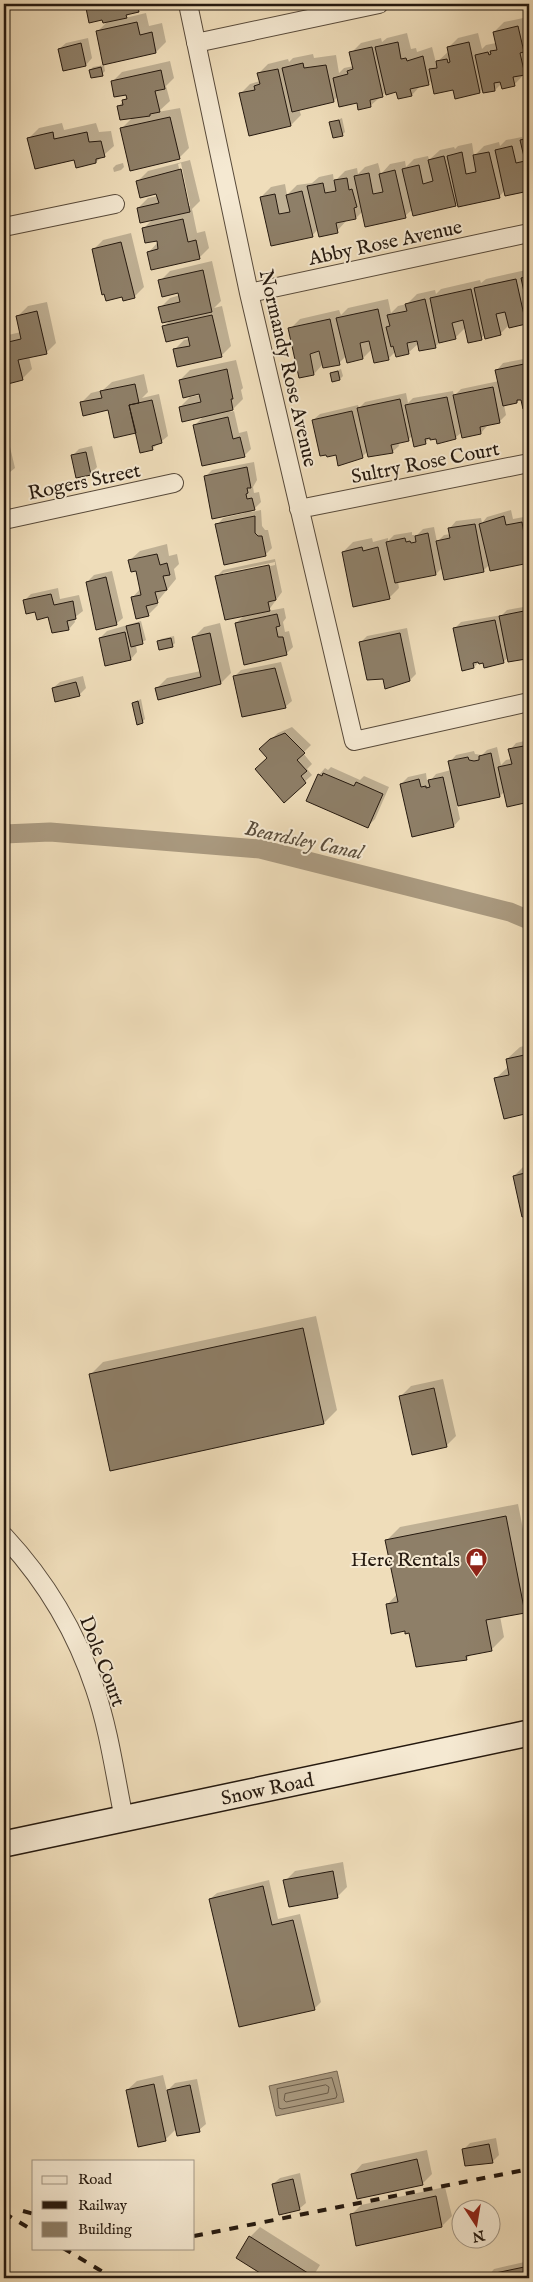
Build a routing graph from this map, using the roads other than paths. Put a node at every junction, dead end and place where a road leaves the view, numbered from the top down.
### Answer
1 (188, 4) edge
2 (379, 4) edge
3 (196, 43) junction
4 (114, 204) dead end
5 (4, 227) edge
6 (529, 233) edge
7 (249, 293) junction
8 (529, 462) edge
9 (174, 483) dead end
10 (299, 509) junction
11 (4, 520) edge
12 (529, 702) edge
13 (4, 1536) edge
14 (529, 1733) edge
15 (124, 1819) junction
16 (4, 1844) edge

1 - 3 street, Normandy Rose Avenue
2 - 3 street
3 - 7 street, Normandy Rose Avenue
4 - 5 street
6 - 7 street, Abby Rose Avenue
7 - 10 street, Normandy Rose Avenue
8 - 10 street, Sultry Rose Court
9 - 11 street, Rogers Street
10 - 12 street, Normandy Rose Avenue
13 - 15 street, Dole Court
14 - 15 main road, Snow Road
15 - 16 main road, Snow Road

